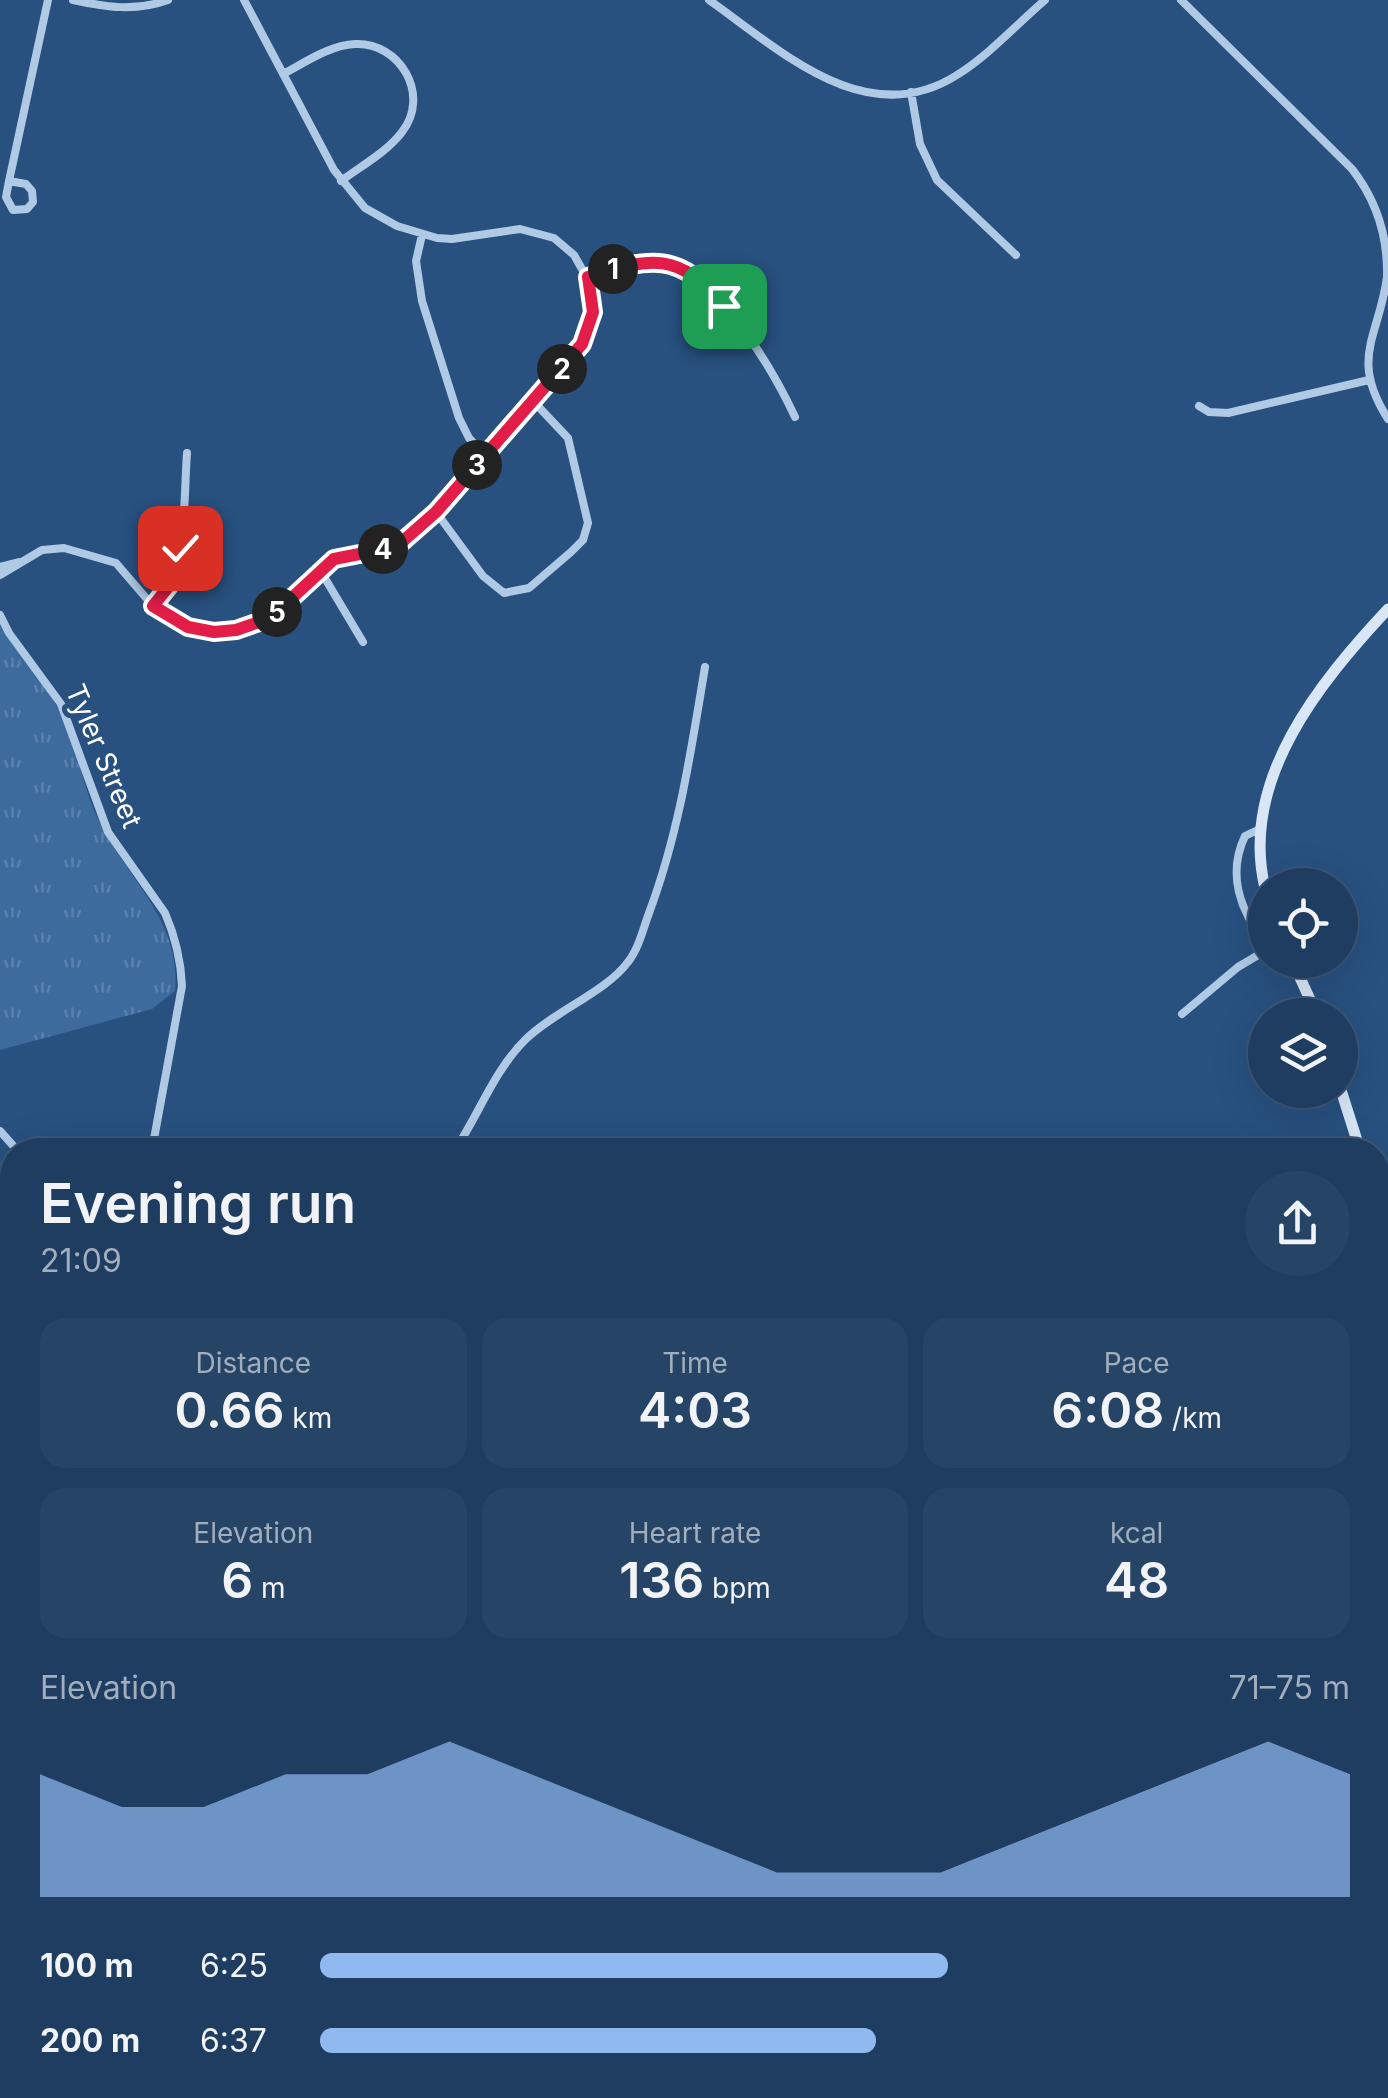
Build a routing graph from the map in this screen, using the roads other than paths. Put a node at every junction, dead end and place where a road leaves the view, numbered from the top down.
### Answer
1 (48, 0) edge
2 (73, 0) edge
3 (168, 0) edge
4 (244, 0) edge
5 (709, 0) edge
6 (1044, 0) edge
7 (1182, 0) edge
8 (283, 74) junction
9 (911, 92) junction
10 (9, 181) junction
11 (342, 182) junction
12 (422, 235) junction
13 (1016, 255) dead end
14 (588, 277) junction
15 (1369, 380) junction
16 (534, 402) junction
17 (1198, 406) dead end
18 (795, 417) dead end
19 (1388, 418) edge
20 (187, 453) dead end
21 (486, 456) junction
22 (436, 512) junction
23 (19, 562) junction
24 (0, 568) edge
25 (320, 570) junction
26 (0, 575) edge
27 (153, 606) junction
28 (1388, 609) edge
29 (0, 614) edge
30 (362, 642) dead end
31 (705, 667) dead end
32 (1262, 828) junction
33 (1264, 868) edge
34 (1248, 917) edge
35 (1248, 961) edge
36 (1182, 1014) dead end
37 (1347, 1108) edge
38 (154, 1138) edge
39 (462, 1138) edge
40 (1356, 1138) edge

1 - 10 street
2 - 3 street
4 - 8 street
5 - 9 street
6 - 9 street
7 - 15 street
8 - 11 street
8 - 11 street
9 - 13 street
10 - 10 street
11 - 12 street
12 - 14 street
12 - 21 street
14 - 16 street
14 - 18 street
15 - 17 street
15 - 19 street
16 - 21 street
16 - 22 street
20 - 27 street
21 - 22 street
22 - 25 street
23 - 24 street
23 - 26 street
23 - 27 street
25 - 27 street
25 - 30 street
28 - 32 street
29 - 38 street, Tyler Street
31 - 39 street
32 - 33 street
32 - 34 street
35 - 36 street
37 - 40 street

